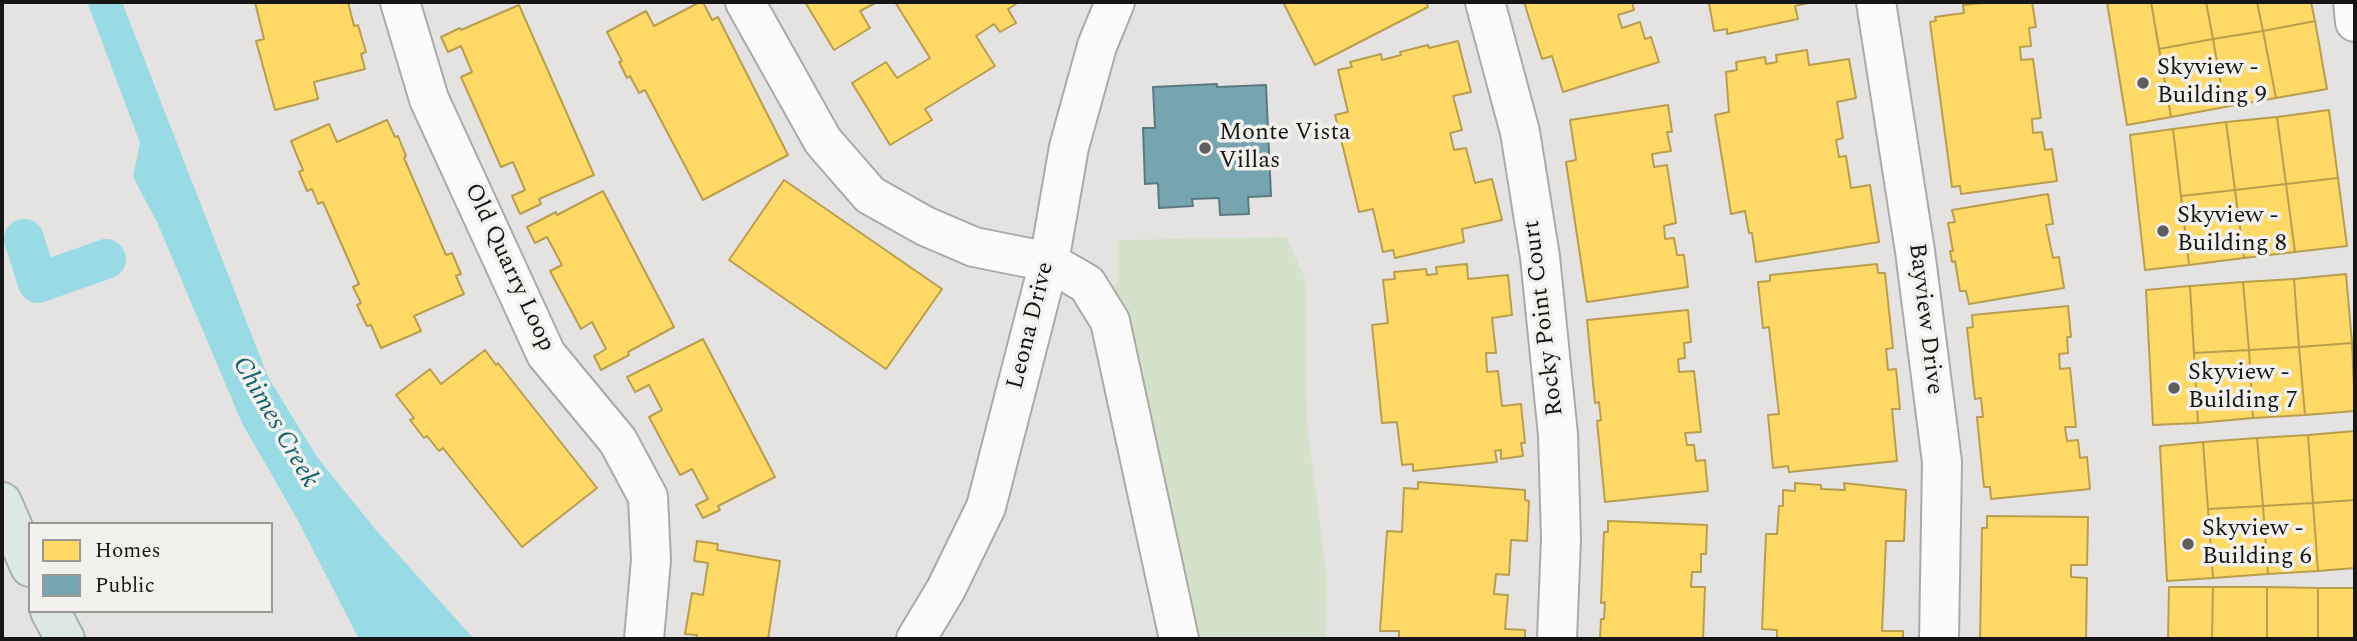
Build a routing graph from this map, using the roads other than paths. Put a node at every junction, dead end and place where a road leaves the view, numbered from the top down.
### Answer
1 (400, 2) edge
2 (745, 2) edge
3 (1115, 2) edge
4 (1485, 2) edge
5 (1876, 2) edge
6 (2353, 2) edge
7 (2355, 22) edge
8 (1049, 262) junction
9 (2, 502) edge
10 (28, 562) edge
11 (52, 613) edge
12 (65, 639) edge
13 (644, 639) edge
14 (916, 639) edge
15 (1179, 639) edge
16 (1557, 639) edge
17 (1939, 639) edge

1 - 13 street, Old Quarry Loop
2 - 8 street
3 - 8 street, Leona Drive
4 - 16 street, Rocky Point Court
5 - 17 street, Bayview Drive
6 - 7 street
8 - 14 street, Leona Drive
8 - 15 street
9 - 10 highway
11 - 12 highway

